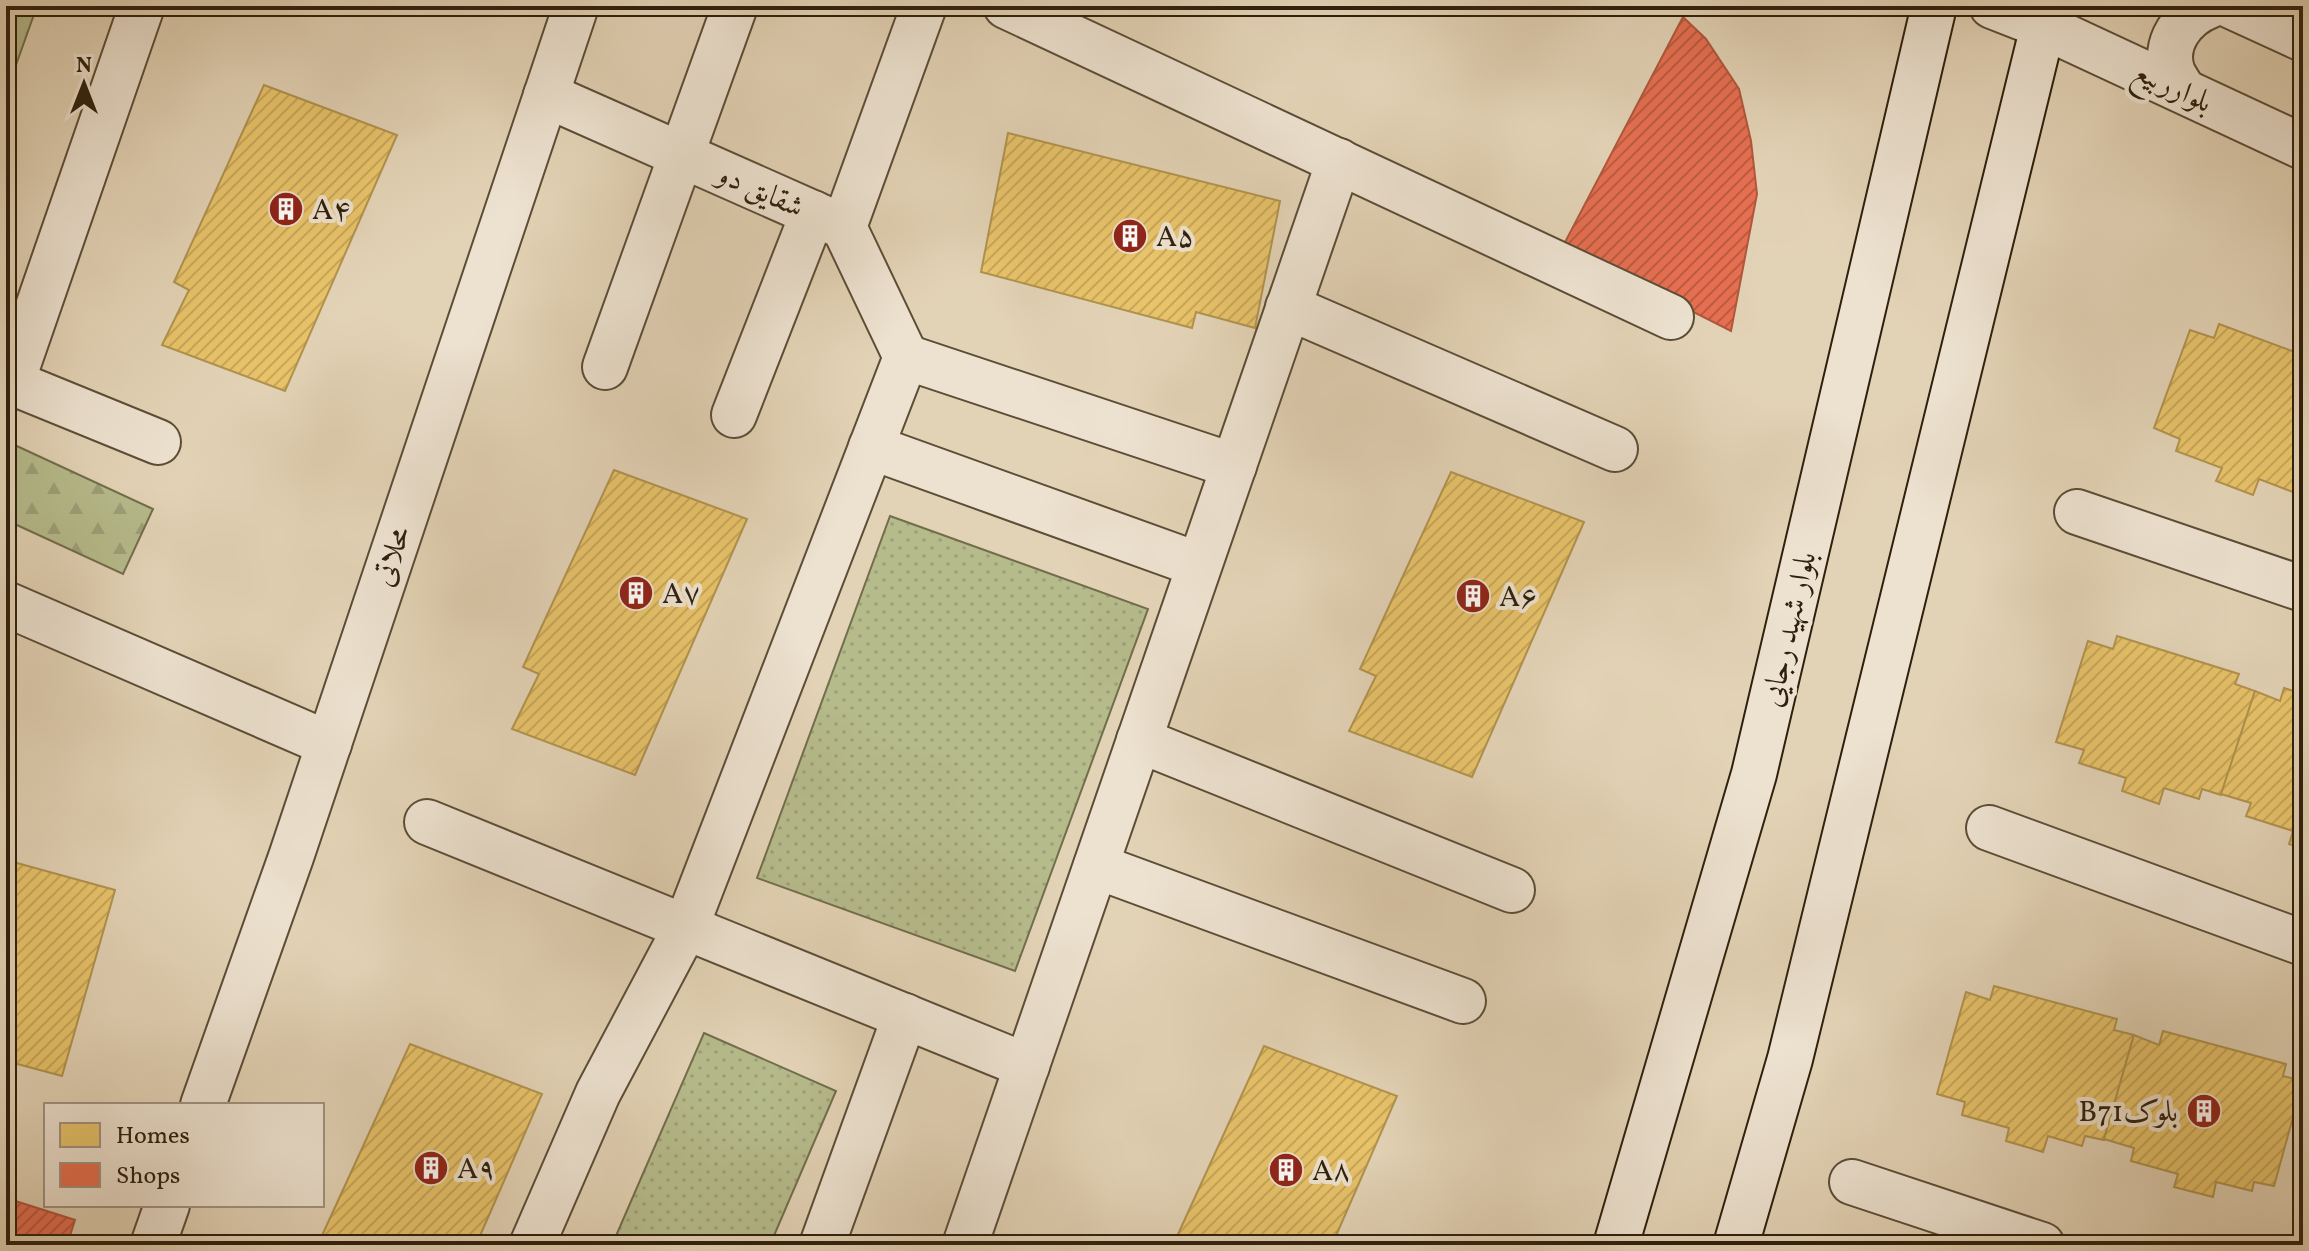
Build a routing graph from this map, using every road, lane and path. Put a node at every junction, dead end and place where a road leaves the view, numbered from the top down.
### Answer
1 (142, 6) edge
2 (576, 6) edge
3 (735, 6) edge
4 (924, 6) edge
5 (1006, 6) edge
6 (1934, 6) edge
7 (1992, 6) edge
8 (2209, 6) edge
9 (2231, 6) edge
10 (2046, 16) edge
11 (2303, 39) edge
12 (2183, 90) junction
13 (546, 95) junction
14 (2303, 147) edge
15 (681, 155) junction
16 (1339, 161) junction
17 (828, 220) junction
18 (1288, 307) junction
19 (1671, 317) dead end
20 (906, 357) junction
21 (605, 367) dead end
22 (9, 381) edge
23 (734, 415) dead end
24 (158, 442) dead end
25 (871, 447) junction
26 (1615, 449) dead end
27 (1234, 466) junction
28 (2077, 512) dead end
29 (1199, 565) junction
30 (2303, 589) edge
31 (6, 604) edge
32 (1139, 740) junction
33 (329, 744) junction
34 (427, 822) dead end
35 (1989, 828) dead end
36 (1096, 866) junction
37 (1512, 890) dead end
38 (686, 927) junction
39 (2303, 943) edge
40 (1463, 1001) dead end
41 (905, 1016) junction
42 (1027, 1066) junction
43 (204, 1103) edge
44 (1852, 1182) dead end
45 (166, 1207) edge
46 (153, 1245) edge
47 (532, 1245) edge
48 (822, 1245) edge
49 (965, 1245) edge
50 (1616, 1245) edge
51 (1736, 1245) edge
52 (2042, 1245) edge

1 - 22 street
2 - 13 street, محلاتی
3 - 15 street
4 - 17 street
5 - 16 street
6 - 50 street, بلوار شهید رجایی
7 - 10 street, بلوارربیع
8 - 12 street
9 - 11 street
10 - 12 street, بلوارربیع
10 - 51 street
12 - 14 street, بلوارربیع
13 - 15 street, شقایق دو
13 - 33 street, محلاتی
15 - 17 street, شقایق دو
15 - 21 street
16 - 18 street
16 - 19 street
17 - 20 street
17 - 23 street
18 - 26 street
18 - 27 street
20 - 25 street
20 - 27 street
22 - 24 street
25 - 29 street
25 - 38 street
27 - 29 street
28 - 30 street
29 - 32 street
31 - 33 street
32 - 36 street
32 - 37 street
33 - 43 street, محلاتی
34 - 38 street
35 - 39 street
36 - 40 street
36 - 42 street
38 - 41 street
38 - 47 street
41 - 42 street
41 - 48 street
42 - 49 street
44 - 52 street
45 - 46 street

